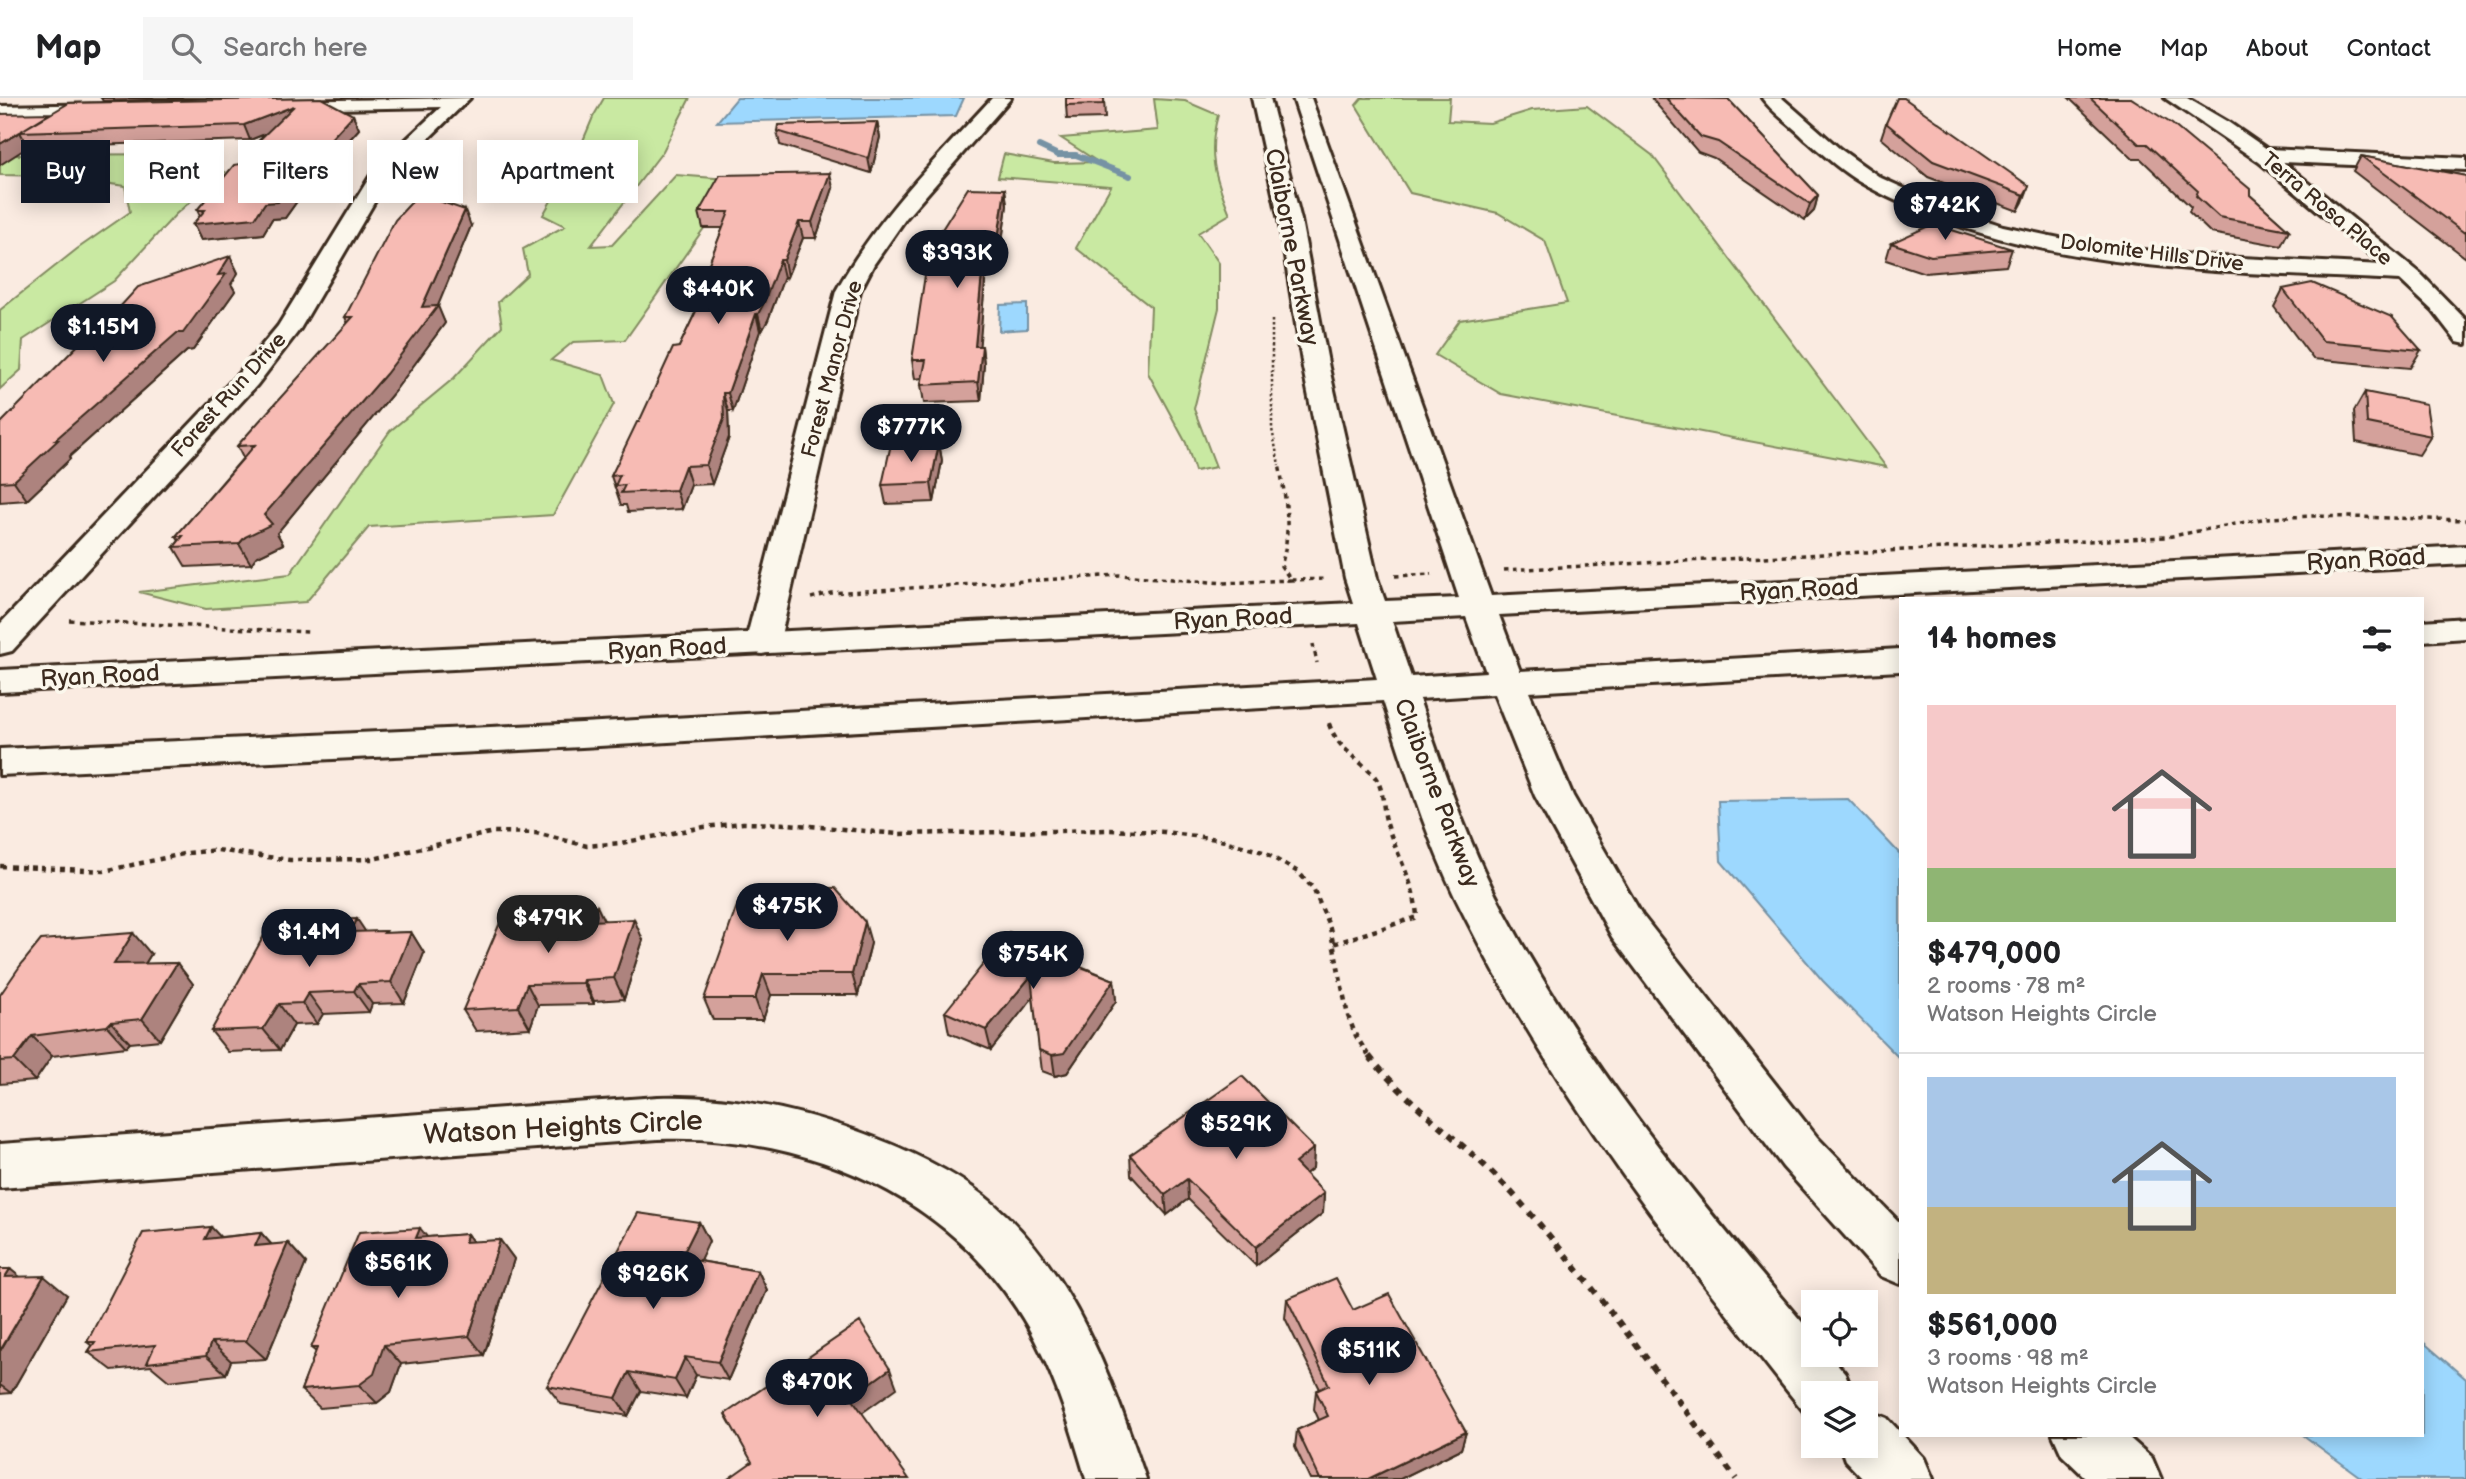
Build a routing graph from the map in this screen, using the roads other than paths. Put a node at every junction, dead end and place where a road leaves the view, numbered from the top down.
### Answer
1 (1002, 98) edge
2 (1261, 98) edge
3 (1302, 98) edge
4 (1771, 98) edge
5 (2174, 98) edge
6 (460, 99) edge
7 (261, 105) edge
8 (130, 108) edge
9 (0, 111) edge
10 (2262, 155) junction
11 (2466, 164) edge
12 (2404, 273) junction
13 (2466, 337) edge
14 (2466, 555) edge
15 (1473, 589) junction
16 (1366, 594) junction
17 (2466, 628) edge
18 (2424, 631) edge
19 (0, 644) edge
20 (762, 644) junction
21 (1899, 660) edge
22 (0, 681) edge
23 (1507, 683) junction
24 (1398, 690) junction
25 (0, 762) edge
26 (0, 1166) edge
27 (1899, 1258) edge
28 (1815, 1381) edge
29 (2084, 1437) edge
30 (1878, 1452) edge
31 (1116, 1479) edge
32 (1903, 1479) edge
33 (2130, 1479) edge

1 - 20 main road, Forest Manor Drive
2 - 16 main road, Claiborne Parkway
3 - 15 main road, Claiborne Parkway
4 - 12 main road, Dolomite Hills Drive
5 - 10 main road, Terra Rosa Place
6 - 7 main road
6 - 19 main road, Forest Run Drive
8 - 9 main road
10 - 11 main road
10 - 12 main road, Terra Rosa Place
12 - 13 main road, Terra Rosa Place
14 - 15 main road, Ryan Road
15 - 16 main road, Ryan Road
15 - 23 main road, Claiborne Parkway
16 - 20 main road, Ryan Road
16 - 24 main road, Claiborne Parkway
17 - 18 main road
20 - 22 main road, Ryan Road
21 - 23 main road
23 - 24 main road
23 - 27 main road, Claiborne Parkway
24 - 25 main road
24 - 28 main road, Claiborne Parkway
26 - 31 main road, Watson Heights Circle
29 - 33 main road
30 - 32 main road

